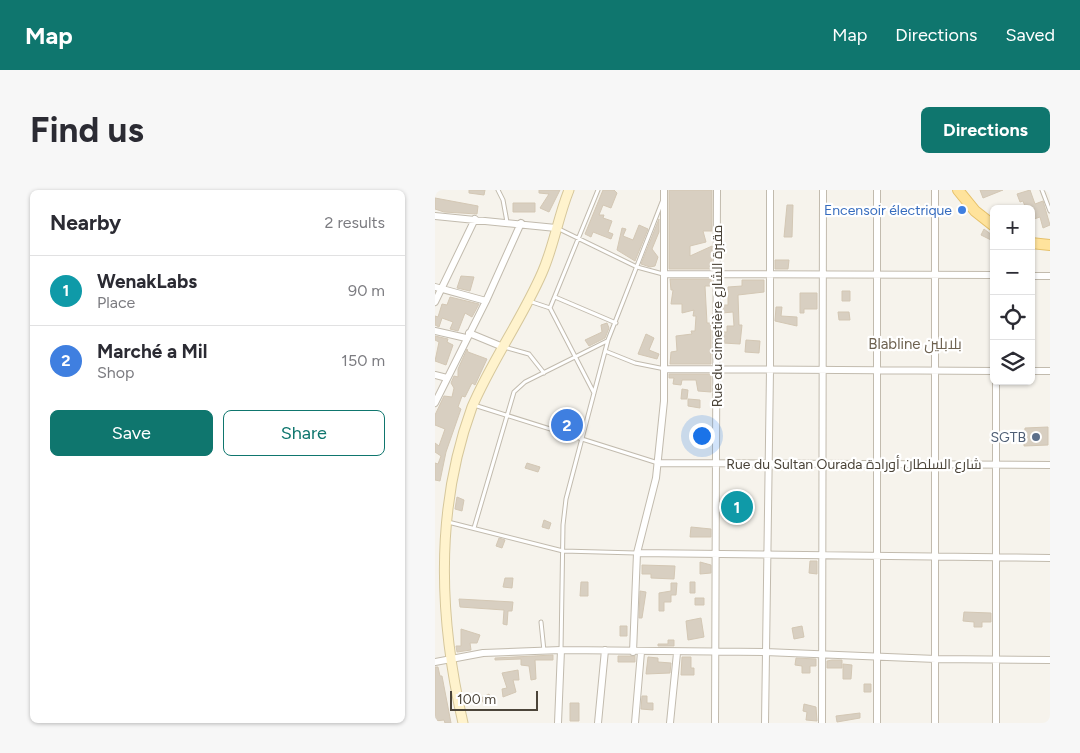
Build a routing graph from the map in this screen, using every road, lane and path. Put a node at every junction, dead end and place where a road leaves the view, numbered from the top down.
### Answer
1 (498, 190) edge
2 (569, 190) edge
3 (598, 190) edge
4 (717, 190) edge
5 (770, 190) edge
6 (823, 190) edge
7 (877, 190) edge
8 (935, 190) edge
9 (958, 190) edge
10 (1042, 190) edge
11 (664, 193) edge
12 (1050, 211) edge
13 (435, 216) edge
14 (475, 220) junction
15 (507, 222) junction
16 (521, 223) junction
17 (990, 223) edge
18 (556, 228) junction
19 (578, 239) junction
20 (1035, 243) edge
21 (1050, 245) edge
22 (637, 267) junction
23 (664, 274) junction
24 (717, 274) junction
25 (770, 274) junction
26 (822, 274) junction
27 (877, 275) junction
28 (936, 275) junction
29 (990, 275) edge
30 (1035, 276) edge
31 (1050, 276) edge
32 (439, 288) edge
33 (555, 297) junction
34 (529, 300) junction
35 (486, 301) junction
36 (435, 302) edge
37 (551, 308) junction
38 (616, 323) junction
39 (435, 331) edge
40 (467, 335) junction
41 (608, 340) junction
42 (503, 347) junction
43 (605, 351) junction
44 (573, 357) junction
45 (666, 369) junction
46 (823, 369) junction
47 (718, 370) junction
48 (770, 370) junction
49 (877, 370) junction
50 (937, 371) junction
51 (990, 371) edge
52 (1035, 371) edge
53 (1050, 372) edge
54 (544, 373) junction
55 (435, 375) edge
56 (447, 378) junction
57 (996, 385) edge
58 (594, 394) junction
59 (435, 403) edge
60 (473, 404) junction
61 (507, 417) junction
62 (582, 439) junction
63 (658, 463) junction
64 (716, 464) junction
65 (876, 464) junction
66 (768, 465) junction
67 (822, 465) junction
68 (936, 465) junction
69 (997, 465) junction
70 (1050, 465) edge
71 (443, 521) junction
72 (474, 528) junction
73 (563, 551) junction
74 (637, 553) junction
75 (717, 554) junction
76 (767, 555) junction
77 (823, 555) junction
78 (877, 556) junction
79 (936, 556) junction
80 (997, 558) junction
81 (1050, 558) edge
82 (541, 622) dead end
83 (561, 650) junction
84 (605, 650) junction
85 (544, 651) junction
86 (633, 652) junction
87 (641, 652) junction
88 (715, 652) junction
89 (765, 652) junction
90 (677, 653) junction
91 (822, 655) junction
92 (877, 656) junction
93 (450, 658) junction
94 (936, 659) junction
95 (997, 659) junction
96 (1050, 660) edge
97 (435, 662) edge
98 (463, 723) edge
99 (557, 723) edge
100 (598, 723) edge
101 (635, 723) edge
102 (670, 723) edge
103 (715, 723) edge
104 (765, 723) edge
105 (822, 723) edge
106 (877, 723) edge
107 (935, 723) edge
108 (996, 723) edge

1 - 15 lane
2 - 18 street
3 - 19 lane
4 - 24 street, Rue du cimetière مقبرة الشارع
5 - 25 street
6 - 26 street
7 - 27 street
8 - 28 street
9 - 17 main road
10 - 12 lane
11 - 22 lane
11 - 23 street
13 - 14 street
14 - 15 street
14 - 32 street
15 - 16 street
16 - 18 street
16 - 35 street
18 - 19 lane
18 - 34 street
19 - 22 lane
19 - 33 lane
20 - 21 main road
22 - 23 lane
22 - 38 lane
23 - 24 street
23 - 45 street
24 - 25 street
24 - 47 street, Rue du cimetière مقبرة الشارع
25 - 26 street
25 - 48 street
26 - 27 street
26 - 46 street
27 - 28 street
27 - 49 street
28 - 29 street
28 - 50 street
30 - 31 street
32 - 35 street
32 - 36 street
33 - 37 lane
33 - 38 lane
34 - 37 lane
34 - 42 street
35 - 40 street
37 - 44 lane
38 - 41 lane
39 - 40 street
40 - 42 street
40 - 56 street
41 - 43 lane
41 - 44 lane
42 - 54 lane
42 - 60 street
43 - 45 lane
43 - 58 lane
44 - 54 lane
44 - 58 lane
45 - 47 street
45 - 63 street
46 - 48 street
46 - 49 street
46 - 67 street
47 - 48 street
47 - 64 street, Rue du cimetière مقبرة الشارع
48 - 66 street
49 - 50 street
49 - 65 street
50 - 51 street
50 - 68 street
52 - 53 street
54 - 61 lane
55 - 56 street
56 - 59 street
57 - 69 street
58 - 62 lane
60 - 61 lane
60 - 71 street
61 - 62 lane
61 - 72 lane
62 - 63 lane
62 - 73 lane
63 - 64 street, Rue du Sultan Ourada شارع السلطان أورادة
63 - 74 street
64 - 66 street, Rue du Sultan Ourada شارع السلطان أورادة
64 - 75 street, Rue du cimetière مقبرة الشارع
65 - 67 street, Rue du Sultan Ourada شارع السلطان أورادة
65 - 68 street, Rue du Sultan Ourada شارع السلطان أورادة
65 - 78 street
66 - 67 street, Rue du Sultan Ourada شارع السلطان أورادة
66 - 76 street
67 - 77 street
68 - 69 street, Rue du Sultan Ourada شارع السلطان أورادة
68 - 79 street
69 - 70 street, Rue du Sultan Ourada شارع السلطان أورادة
69 - 80 street
71 - 72 lane
71 - 93 street
72 - 73 lane
73 - 74 lane
73 - 83 lane
74 - 75 street
74 - 86 street
75 - 76 street
75 - 88 street, Rue du cimetière مقبرة الشارع
76 - 77 street
76 - 89 street
77 - 78 street
77 - 91 street
78 - 79 street
78 - 92 street
79 - 80 street
79 - 94 street
80 - 81 street
80 - 95 street
82 - 85 lane
83 - 84 street
83 - 85 street
83 - 99 street
84 - 86 street
84 - 100 street
85 - 93 street
86 - 87 street
87 - 90 street
87 - 101 street
88 - 89 street
88 - 90 street
88 - 103 street, Rue du cimetière مقبرة الشارع
89 - 91 street
89 - 104 street
90 - 102 street
91 - 92 street
91 - 105 street
92 - 94 street
92 - 106 street
93 - 97 street
93 - 98 street
94 - 95 street
94 - 107 street
95 - 96 street
95 - 108 street

